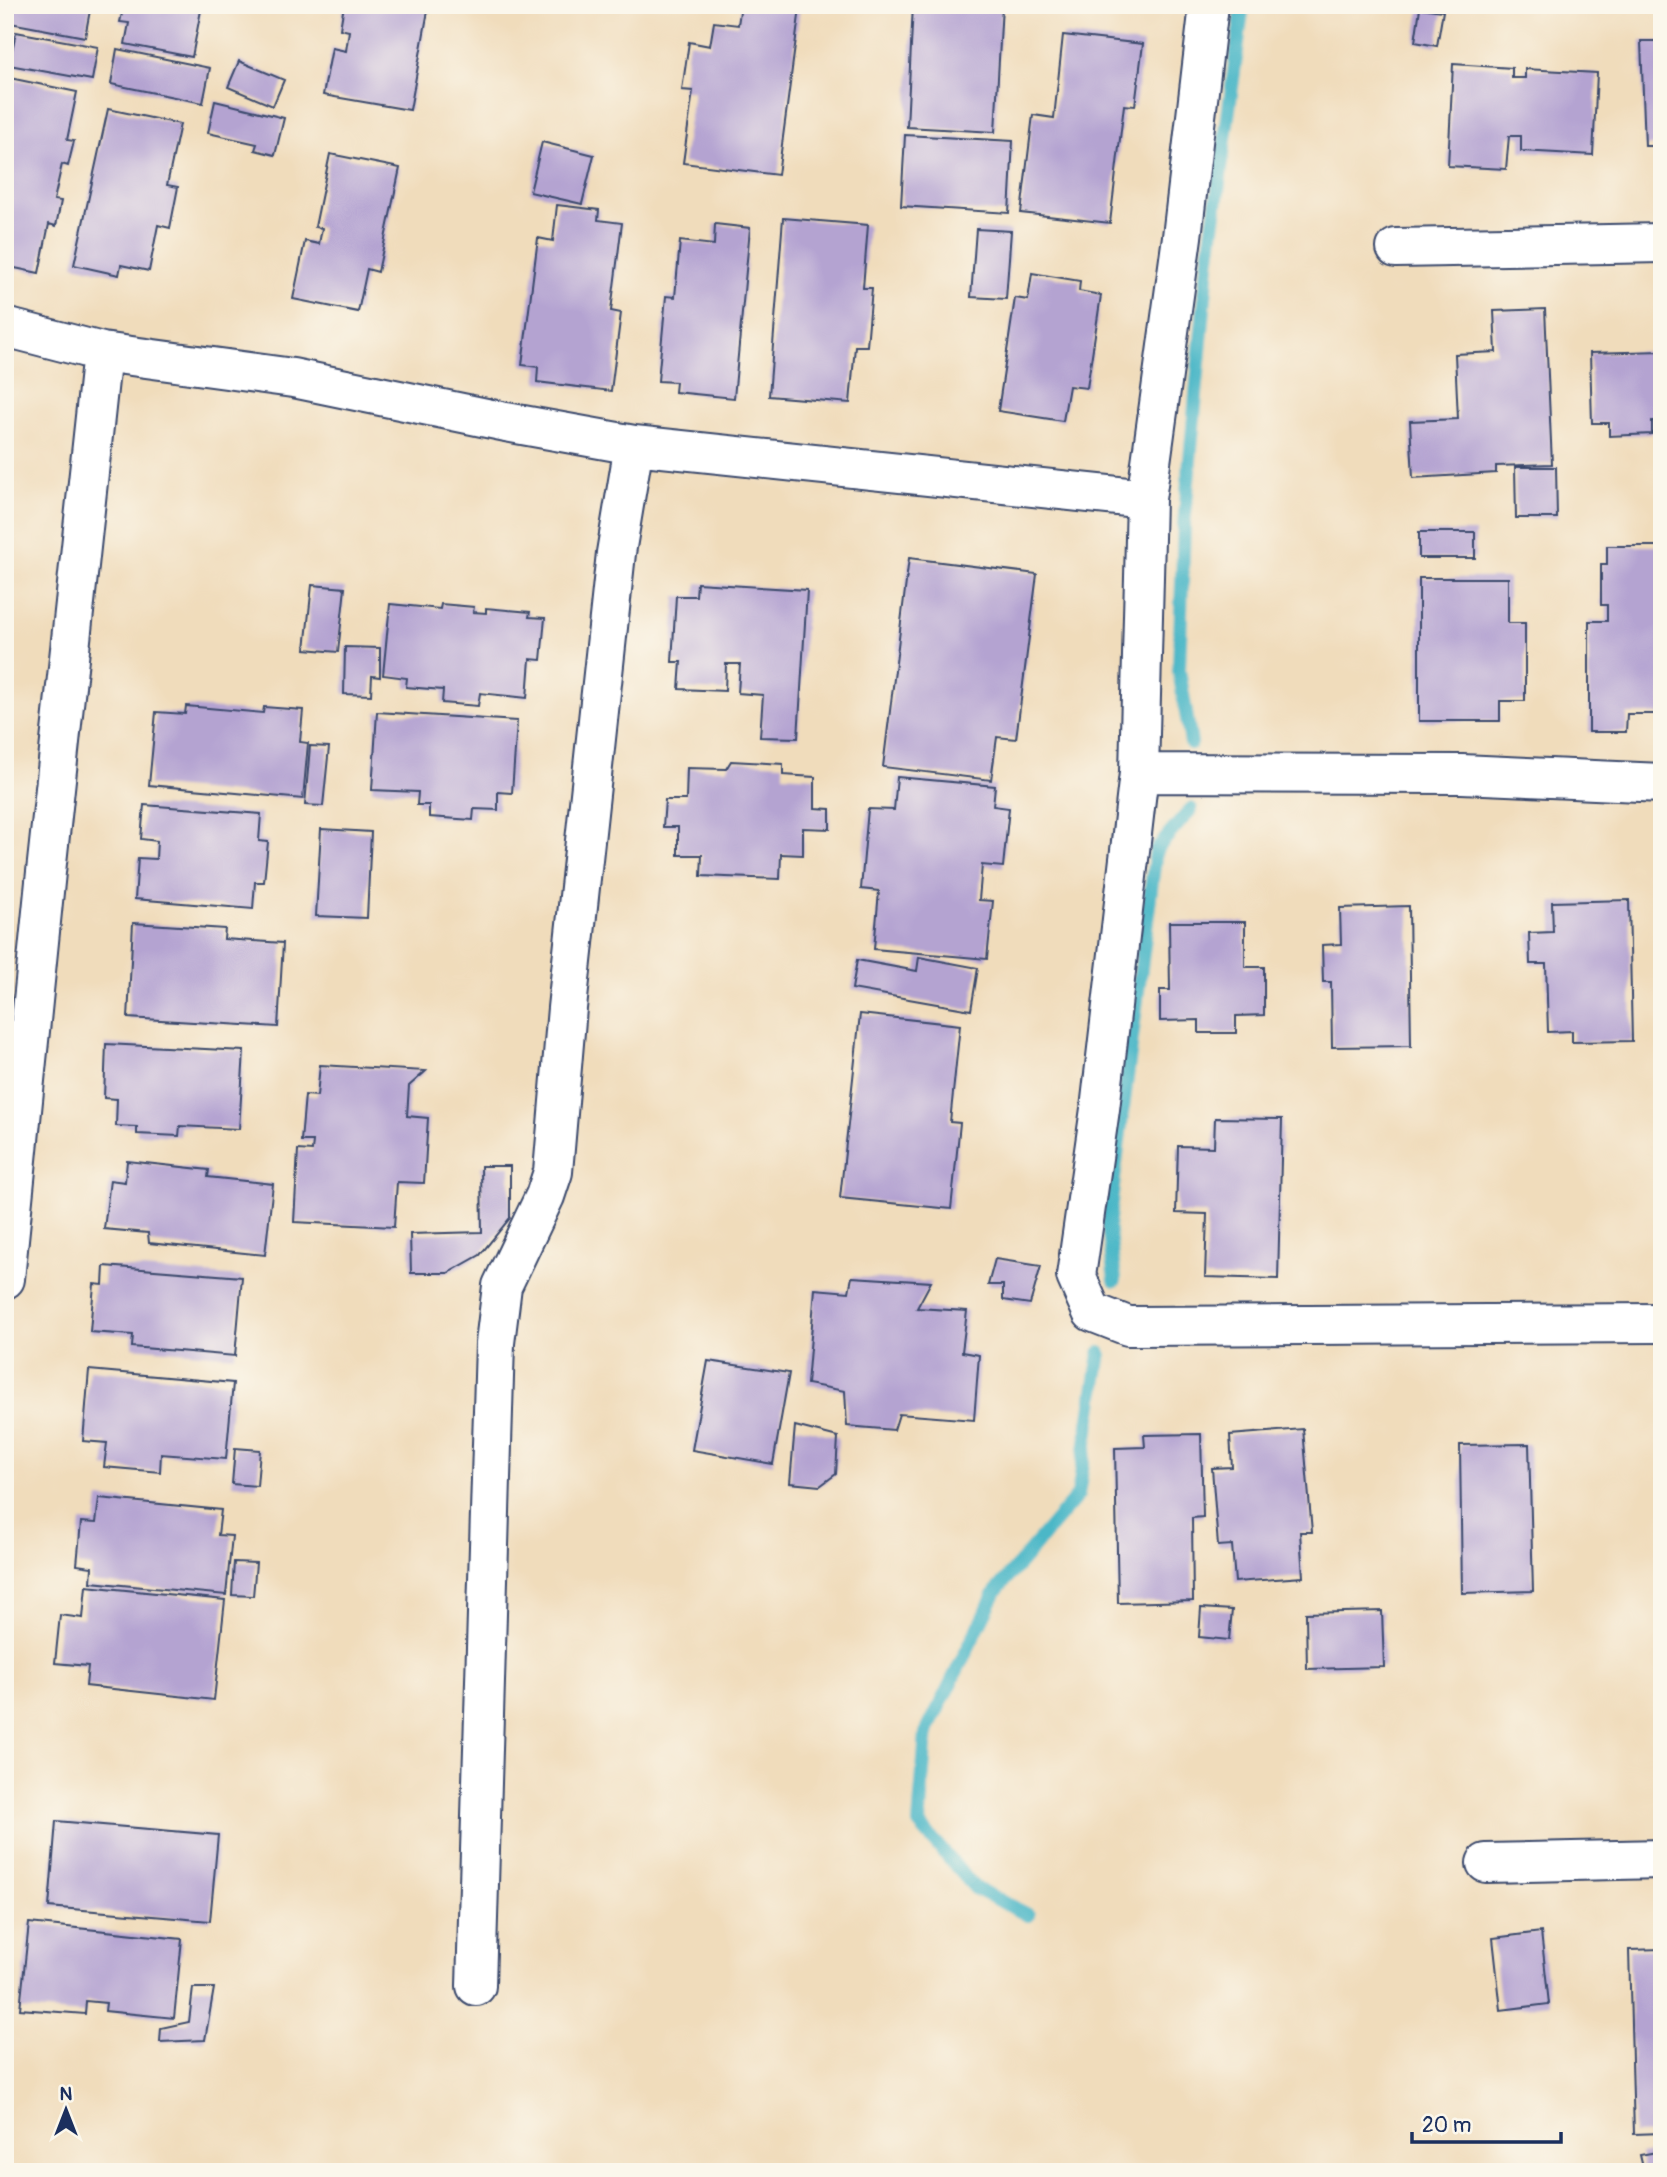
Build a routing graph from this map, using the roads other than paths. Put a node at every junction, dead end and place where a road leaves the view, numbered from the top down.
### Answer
1 (1209, 5) edge
2 (1662, 243) edge
3 (1396, 248) dead end
4 (5, 327) edge
5 (102, 352) junction
6 (634, 445) junction
7 (1146, 499) junction
8 (1139, 773) junction
9 (1662, 783) edge
10 (5, 1279) edge
11 (1662, 1323) edge
12 (1662, 1859) edge
13 (1486, 1863) dead end
14 (476, 1986) dead end

1 - 7 street
2 - 3 street
4 - 5 street
5 - 6 street
5 - 10 street
6 - 7 street
6 - 14 street
7 - 8 street
8 - 9 street
8 - 11 street
12 - 13 street

